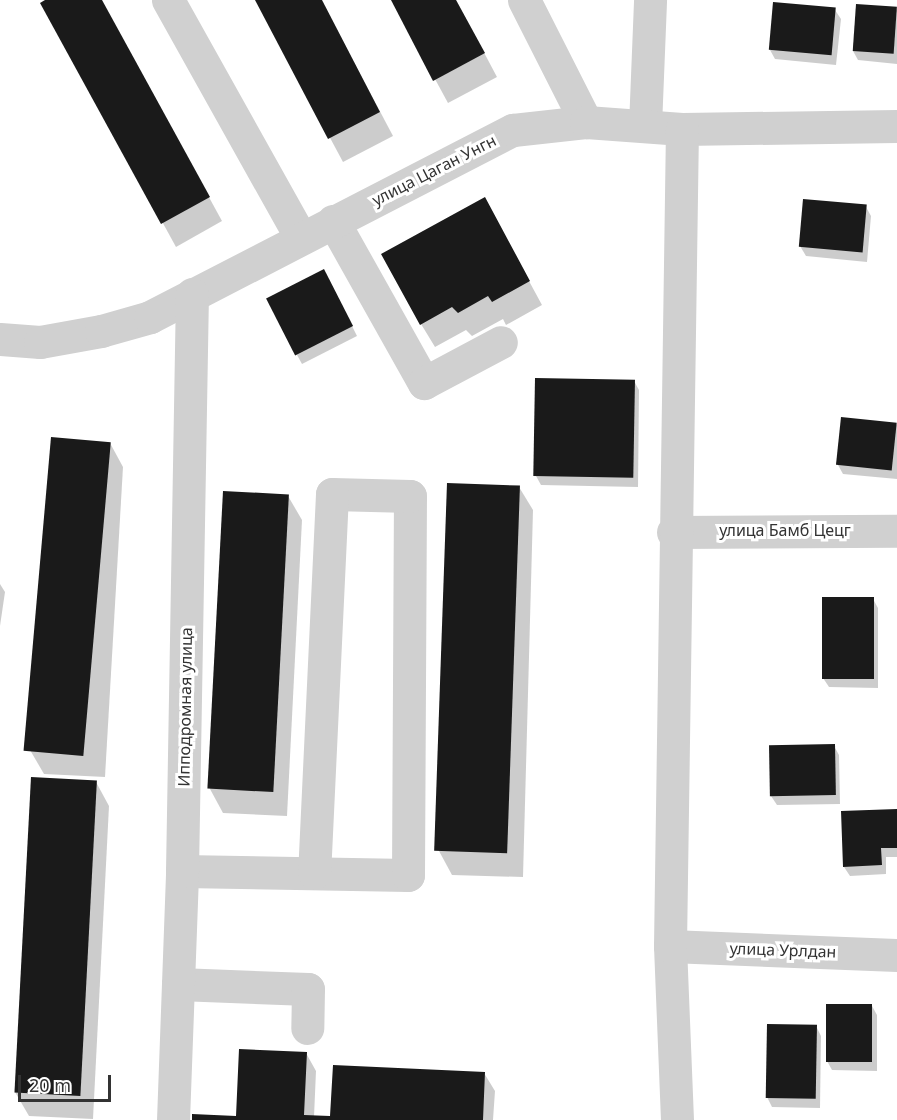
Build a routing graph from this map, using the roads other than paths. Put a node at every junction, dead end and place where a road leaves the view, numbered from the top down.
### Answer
1 (168, 0) edge
2 (524, 0) edge
3 (650, 0) edge
4 (586, 122) junction
5 (645, 126) junction
6 (897, 126) edge
7 (681, 129) junction
8 (333, 221) junction
9 (301, 238) junction
10 (192, 294) junction
11 (0, 339) edge
12 (501, 342) dead end
13 (673, 531) junction
14 (897, 531) edge
15 (182, 871) junction
16 (314, 873) junction
17 (670, 946) junction
18 (897, 955) edge
19 (178, 984) junction
20 (307, 1028) dead end
21 (173, 1120) edge
22 (677, 1120) edge

1 - 9 street
2 - 4 street
3 - 5 street
4 - 5 street, улица Цаган Унгн
4 - 8 street, улица Цаган Унгн
5 - 7 street, улица Цаган Унгн
6 - 7 street, улица Цаган Унгн
7 - 13 street
8 - 9 street, улица Цаган Унгн
8 - 12 street
9 - 10 street, улица Цаган Унгн
10 - 11 street, улица Цаган Унгн
10 - 15 street, Ипподромная улица
13 - 14 street, улица Бамб Цецг
13 - 17 street
15 - 16 street
15 - 19 street, Ипподромная улица
16 - 16 street
17 - 18 street, улица Урлдан
17 - 22 street
19 - 20 street
19 - 21 street, Ипподромная улица

